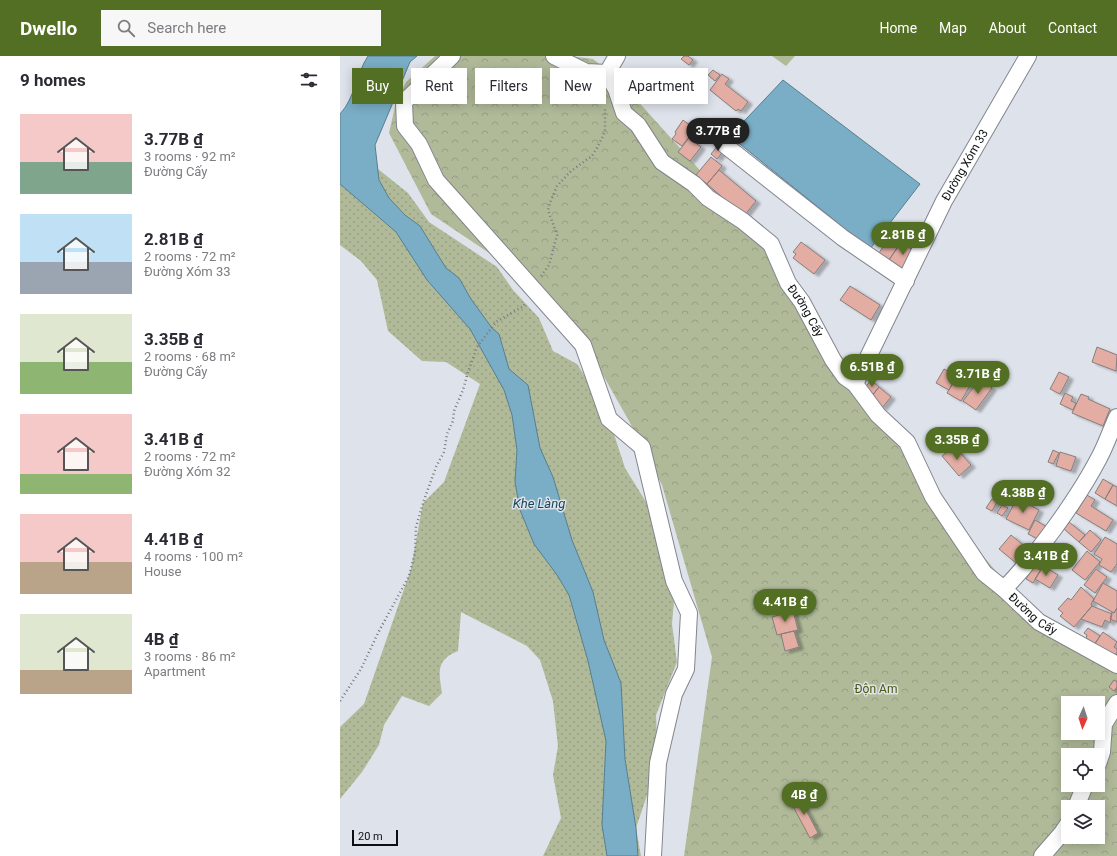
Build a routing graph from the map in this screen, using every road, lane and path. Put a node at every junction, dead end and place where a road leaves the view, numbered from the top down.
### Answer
1 (452, 56) edge
2 (554, 56) edge
3 (617, 56) edge
4 (1028, 56) edge
5 (607, 73) junction
6 (605, 104) edge
7 (726, 146) dead end
8 (906, 281) junction
9 (531, 288) junction
10 (855, 384) junction
11 (1117, 417) edge
12 (1004, 589) junction
13 (1117, 665) edge
14 (340, 701) edge
15 (1117, 703) edge
16 (1102, 748) edge
17 (1061, 834) edge
18 (653, 856) edge
19 (1042, 856) edge

1 - 9 street
2 - 5 street
3 - 5 street
4 - 8 street, Đường Xóm 33
5 - 10 street, Đường Cấy
6 - 9 path
7 - 8 street
8 - 10 street, Đường Xóm 33
9 - 14 path
9 - 18 street
10 - 12 street, Đường Cấy
11 - 12 street
12 - 13 street, Đường Cấy
15 - 16 street
17 - 19 street

